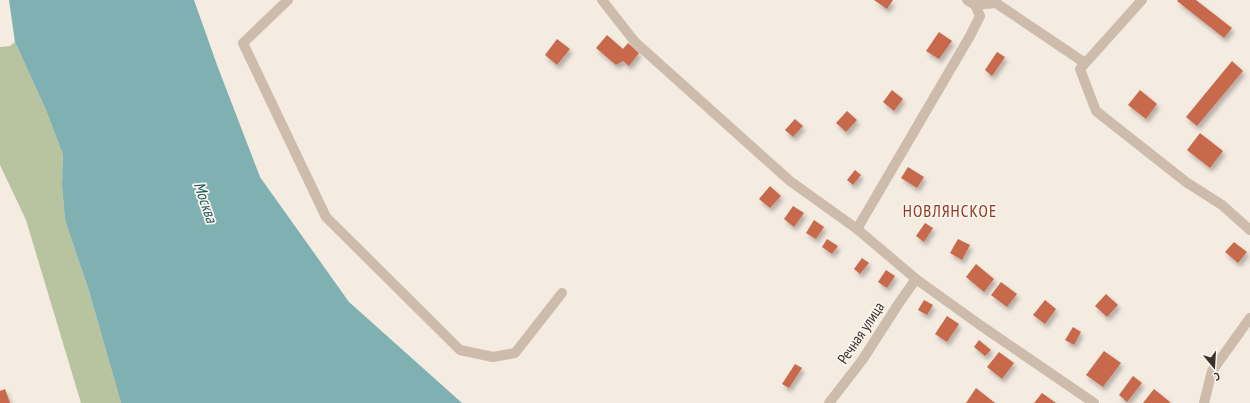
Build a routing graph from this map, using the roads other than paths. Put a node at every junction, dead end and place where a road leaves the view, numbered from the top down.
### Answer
1 (288, 0) edge
2 (602, 0) edge
3 (1142, 0) edge
4 (971, 2) edge
5 (1086, 63) junction
6 (857, 229) junction
7 (1250, 230) edge
8 (916, 279) junction
9 (562, 293) dead end
10 (1250, 318) edge
11 (829, 403) edge
12 (1094, 403) edge
13 (1204, 403) edge

1 - 9 street
2 - 6 street
3 - 5 street
4 - 5 street
4 - 6 street
5 - 7 street
6 - 8 street
8 - 11 street, Речная улица
8 - 12 street
10 - 13 street

